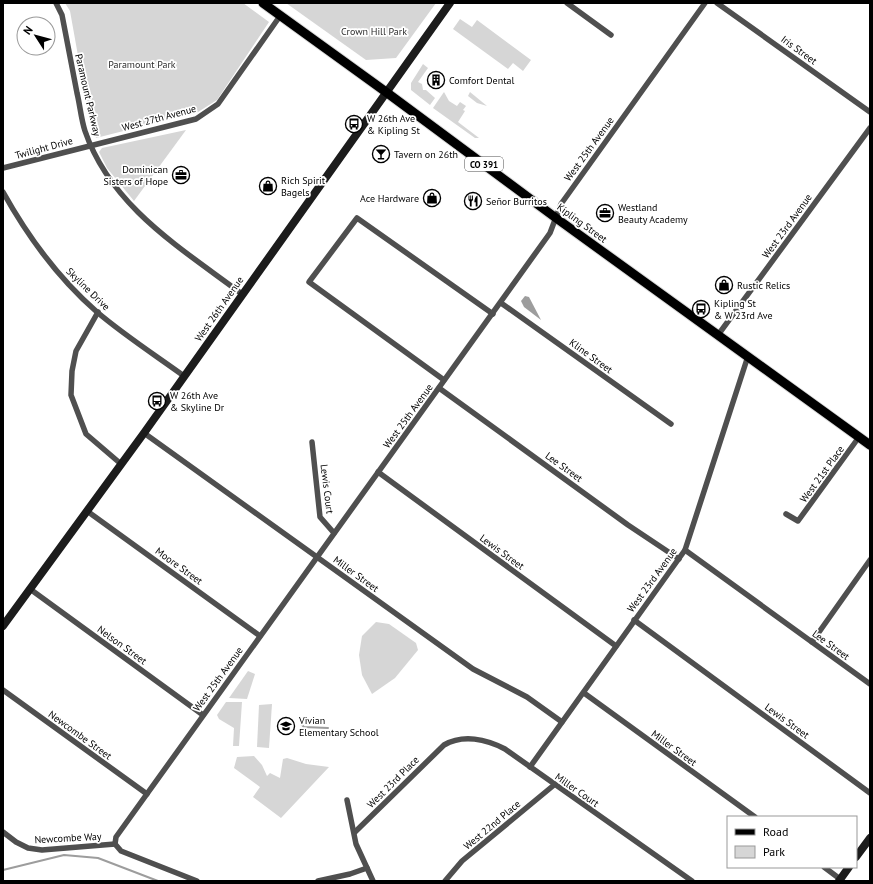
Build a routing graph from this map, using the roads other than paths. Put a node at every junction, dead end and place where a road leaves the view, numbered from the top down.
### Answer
1 (56, 3) edge
2 (263, 3) edge
3 (450, 3) edge
4 (567, 3) edge
5 (705, 3) edge
6 (717, 3) edge
7 (280, 16) junction
8 (611, 35) dead end
9 (386, 92) junction
10 (870, 112) edge
11 (870, 128) edge
12 (90, 145) junction
13 (3, 168) edge
14 (3, 192) edge
15 (556, 218) junction
16 (242, 294) junction
17 (501, 303) junction
18 (98, 312) junction
19 (493, 314) junction
20 (718, 335) junction
21 (748, 356) junction
22 (184, 376) junction
23 (444, 380) junction
24 (439, 388) junction
25 (671, 424) dead end
26 (144, 433) junction
27 (859, 437) junction
28 (312, 442) dead end
29 (870, 445) edge
30 (121, 464) junction
31 (378, 472) junction
32 (87, 511) junction
33 (786, 514) dead end
34 (334, 533) junction
35 (685, 550) junction
36 (317, 557) junction
37 (679, 559) junction
38 (870, 560) edge
39 (30, 589) junction
40 (634, 620) junction
41 (3, 626) edge
42 (260, 636) junction
43 (812, 642) junction
44 (616, 646) junction
45 (870, 684) edge
46 (3, 690) edge
47 (584, 693) junction
48 (203, 715) junction
49 (562, 722) junction
50 (444, 745) joint
51 (530, 767) junction
52 (554, 785) junction
53 (870, 793) edge
54 (147, 794) junction
55 (347, 800) dead end
56 (754, 816) edge
57 (3, 832) edge
58 (355, 832) junction
59 (117, 835) joint
60 (870, 838) edge
61 (115, 844) junction
62 (857, 856) edge
63 (367, 868) junction
64 (825, 868) edge
65 (848, 868) edge
66 (839, 880) edge
67 (197, 881) edge
68 (318, 881) edge
69 (373, 881) edge
70 (445, 881) edge
71 (692, 881) edge

1 - 12 street, Paramount Parkway
2 - 7 main road, Kipling Street / CO 391
3 - 9 street, West 26th Avenue
4 - 8 street
5 - 15 street, West 25th Avenue
6 - 10 street, Iris Street
7 - 9 main road, Kipling Street / CO 391
7 - 12 street, West 27th Avenue
9 - 15 main road, Kipling Street / CO 391
9 - 16 street, West 26th Avenue
11 - 20 street, West 23rd Avenue
12 - 13 street, Twilight Drive
12 - 16 street, Paramount Parkway
14 - 18 street, Skyline Drive
15 - 17 street, West 25th Avenue
15 - 20 main road, Kipling Street / CO 391
16 - 22 street, West 26th Avenue
17 - 19 street, West 25th Avenue
17 - 25 street, Kline Street
18 - 22 street, Skyline Drive
18 - 30 street
19 - 23 street, West 25th Avenue
19 - 23 street
20 - 21 main road, Kipling Street / CO 391
21 - 27 main road, Kipling Street / CO 391
21 - 35 street, West 23rd Avenue
22 - 26 street, West 26th Avenue
23 - 24 street, West 25th Avenue
24 - 31 street, West 25th Avenue
24 - 37 street, Lee Street
26 - 30 street, West 26th Avenue
26 - 36 street, Miller Street
27 - 29 main road, Kipling Street / CO 391
27 - 33 street, West 21st Place
28 - 34 street, Lewis Court
30 - 32 street, West 26th Avenue
31 - 34 street, West 25th Avenue
31 - 44 street, Lewis Street
32 - 39 street, West 26th Avenue
32 - 42 street, Moore Street
34 - 36 street, West 25th Avenue
35 - 37 street, West 23rd Avenue
35 - 43 street, Lee Street
36 - 42 street, West 25th Avenue
36 - 49 street, Miller Street
37 - 40 street, West 23rd Avenue
38 - 43 street
39 - 41 street, West 26th Avenue
39 - 48 street, Nelson Street
40 - 44 street, West 23rd Avenue
40 - 53 street, Lewis Street
42 - 48 street, West 25th Avenue
43 - 45 street, Lee Street
44 - 47 street, West 23rd Avenue
46 - 54 street, Newcombe Street
47 - 49 street, West 23rd Avenue
47 - 56 street, Miller Street
48 - 54 street, West 25th Avenue
49 - 51 street, West 23rd Avenue
50 - 51 street, Miller Court
50 - 58 street, West 23rd Place
51 - 52 street, Miller Court
52 - 70 street, West 22nd Place
52 - 71 street, Miller Court
54 - 59 street, West 25th Avenue
55 - 58 street
57 - 61 street, Newcombe Way
58 - 63 street
59 - 61 street, Newcombe Way
60 - 62 street
61 - 67 street, Newcombe Way
63 - 68 street
63 - 69 street
64 - 66 street
65 - 66 street

